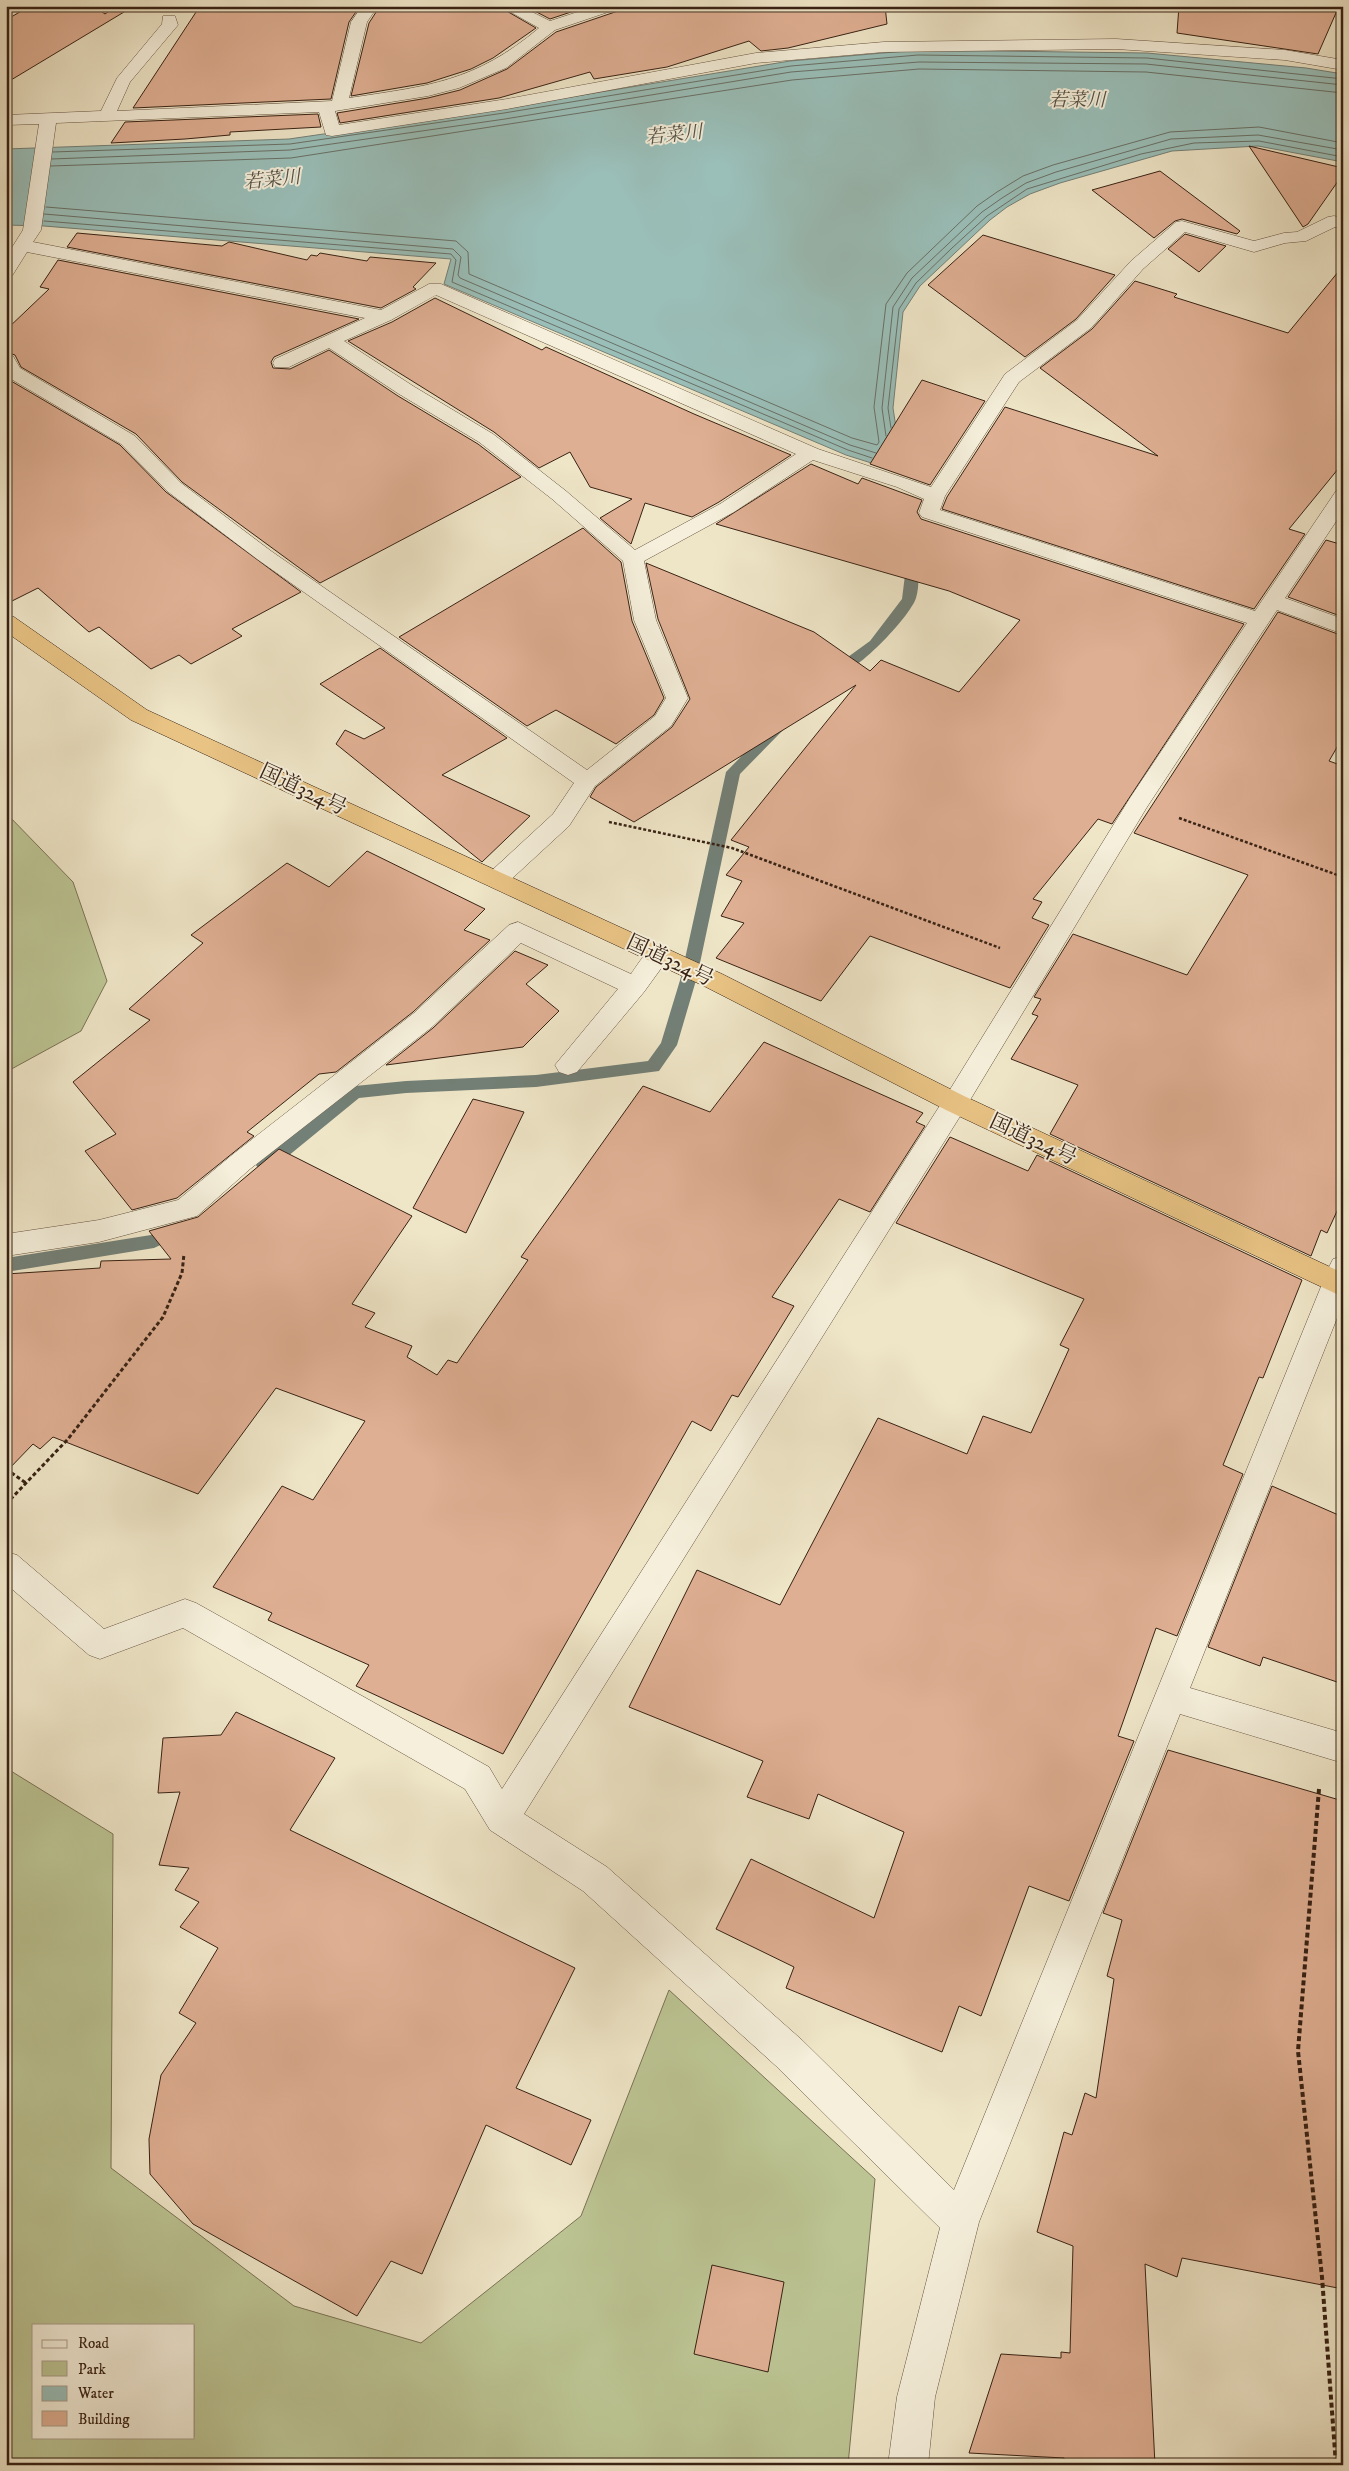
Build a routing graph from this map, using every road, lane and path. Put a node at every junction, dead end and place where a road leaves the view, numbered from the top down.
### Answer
1 (370, 6) edge
2 (508, 6) edge
3 (612, 6) edge
4 (169, 19) dead end
5 (549, 27) junction
6 (1343, 65) edge
7 (332, 106) junction
8 (107, 115) junction
9 (48, 118) junction
10 (6, 120) edge
11 (1343, 224) edge
12 (22, 237) edge
13 (6, 272) edge
14 (384, 316) junction
15 (330, 340) junction
16 (6, 360) edge
17 (282, 363) dead end
18 (811, 453) junction
19 (935, 496) junction
20 (1343, 496) edge
21 (633, 559) junction
22 (1268, 611) junction
23 (6, 622) edge
24 (1343, 627) edge
25 (581, 789) junction
26 (1138, 803) junction
27 (1343, 877) edge
28 (497, 879) junction
29 (668, 960) junction
30 (1040, 963) junction
31 (635, 986) junction
32 (568, 1065) dead end
33 (955, 1103) junction
34 (187, 1208) junction
35 (6, 1245) edge
36 (1341, 1279) edge
37 (6, 1469) edge
38 (26, 1483) junction
39 (6, 1504) edge
40 (6, 1566) edge
41 (1171, 1697) junction
42 (1333, 1745) edge
43 (502, 1819) junction
44 (960, 2222) junction
45 (908, 2465) edge
46 (1336, 2465) edge

1 - 7 street
2 - 5 street
3 - 5 street
4 - 8 street
5 - 7 street
6 - 7 street
7 - 8 street
8 - 9 street
9 - 10 street
9 - 12 street
11 - 19 street
12 - 13 street
12 - 14 street
14 - 15 street
14 - 18 street
15 - 17 street
15 - 21 street
16 - 25 street
18 - 19 street
18 - 21 street
19 - 22 street
20 - 22 street
21 - 25 street
22 - 24 street
22 - 26 street
23 - 28 highway, 国道324号
25 - 28 street
25 - 30 path
26 - 27 path
26 - 30 street
28 - 29 highway, 国道324号
29 - 31 street
29 - 33 highway, 国道324号
30 - 33 street
31 - 32 street
31 - 34 street
33 - 36 highway, 国道324号
33 - 43 street
34 - 35 street
34 - 38 path
36 - 41 street
37 - 38 path
38 - 39 path
40 - 43 street
41 - 42 street
41 - 44 street
42 - 46 path
43 - 44 street
44 - 45 street

